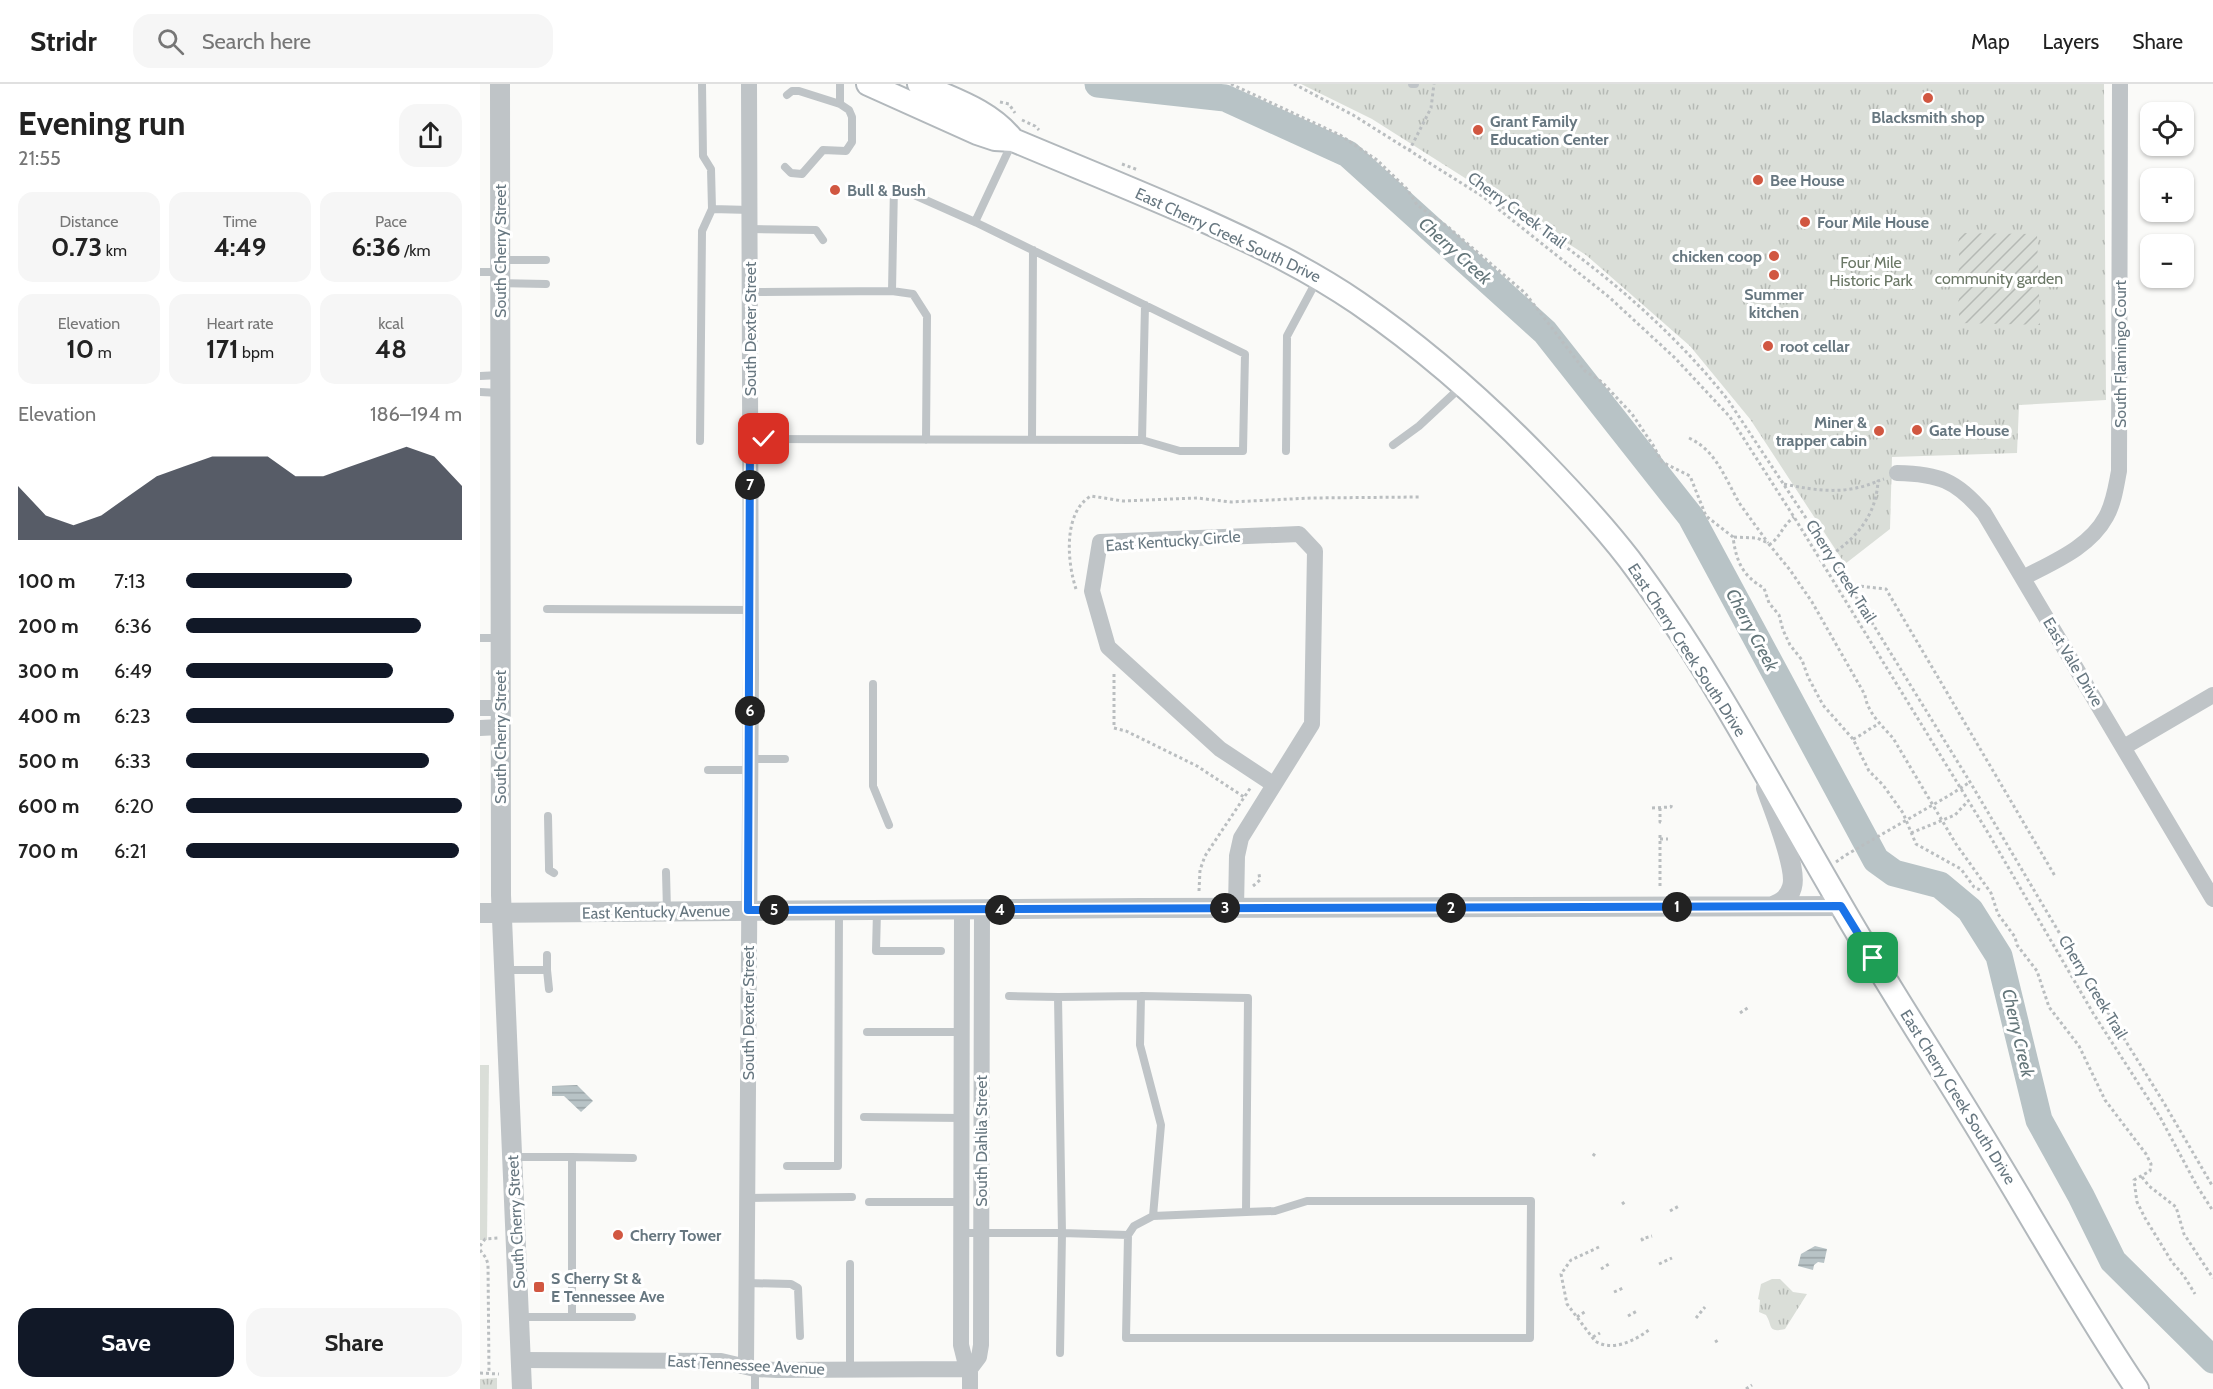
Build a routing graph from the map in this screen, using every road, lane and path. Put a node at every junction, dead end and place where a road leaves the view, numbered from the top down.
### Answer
1 (500, 84) edge
2 (702, 84) edge
3 (749, 84) edge
4 (840, 84) edge
5 (868, 84) edge
6 (919, 84) edge
7 (1231, 84) edge
8 (1294, 84) edge
9 (1434, 84) edge
10 (2120, 84) edge
11 (787, 95) dead end
12 (996, 101) dead end
13 (840, 104) junction
14 (1046, 136) dead end
15 (1013, 140) junction
16 (1409, 151) junction
17 (1119, 163) dead end
18 (785, 167) dead end
19 (1140, 171) dead end
20 (1492, 204) junction
21 (712, 209) junction
22 (750, 210) junction
23 (975, 222) junction
24 (750, 229) junction
25 (823, 240) dead end
26 (1033, 250) junction
27 (546, 260) dead end
28 (480, 272) edge
29 (500, 272) junction
30 (1318, 277) junction
31 (546, 284) dead end
32 (892, 291) junction
33 (750, 292) junction
34 (1145, 305) junction
35 (480, 376) edge
36 (500, 384) junction
37 (1462, 385) junction
38 (480, 392) edge
39 (1689, 438) dead end
40 (750, 439) junction
41 (926, 440) junction
42 (1032, 440) junction
43 (1142, 440) junction
44 (700, 441) dead end
45 (1393, 445) dead end
46 (1286, 451) dead end
47 (1897, 473) joint
48 (1878, 481) junction
49 (1784, 484) junction
50 (1419, 497) dead end
51 (1794, 518) junction
52 (1733, 537) junction
53 (1768, 544) junction
54 (1831, 556) junction
55 (1821, 561) junction
56 (2023, 578) junction
57 (1849, 585) junction
58 (1079, 596) dead end
59 (547, 609) dead end
60 (751, 610) junction
61 (480, 638) edge
62 (500, 638) junction
63 (1114, 668) dead end
64 (873, 684) dead end
65 (2213, 695) edge
66 (480, 708) edge
67 (500, 708) junction
68 (1879, 724) junction
69 (480, 728) edge
70 (501, 728) junction
71 (1853, 739) junction
72 (2124, 747) junction
73 (1755, 757) junction
74 (785, 759) dead end
75 (749, 764) junction
76 (708, 770) dead end
77 (1254, 782) dead end
78 (1970, 782) junction
79 (1273, 784) junction
80 (1960, 788) junction
81 (1244, 797) junction
82 (1968, 801) junction
83 (1672, 803) dead end
84 (1652, 808) dead end
85 (1660, 808) junction
86 (548, 816) dead end
87 (1662, 822) dead end
88 (1942, 822) junction
89 (889, 825) dead end
90 (1910, 833) junction
91 (1668, 839) dead end
92 (1840, 868) dead end
93 (666, 872) dead end
94 (554, 873) dead end
95 (1259, 874) dead end
96 (2055, 876) dead end
97 (1251, 887) dead end
98 (1660, 889) dead end
99 (1980, 890) dead end
100 (1199, 891) dead end
101 (2213, 899) edge
102 (1773, 906) junction
103 (1841, 906) junction
104 (1236, 908) junction
105 (748, 910) junction
106 (839, 910) junction
107 (877, 910) junction
108 (962, 910) junction
109 (982, 910) junction
110 (667, 911) junction
111 (480, 913) edge
112 (502, 913) junction
113 (941, 951) dead end
114 (547, 956) dead end
115 (505, 969) junction
116 (547, 969) junction
117 (549, 989) dead end
118 (1009, 996) dead end
119 (1141, 996) junction
120 (1058, 997) junction
121 (1749, 1007) dead end
122 (1740, 1013) dead end
123 (867, 1032) dead end
124 (962, 1032) junction
125 (864, 1117) dead end
126 (962, 1118) junction
127 (513, 1157) junction
128 (572, 1157) junction
129 (633, 1158) dead end
130 (787, 1167) dead end
131 (2142, 1177) junction
132 (2213, 1187) edge
133 (852, 1197) dead end
134 (747, 1198) junction
135 (869, 1202) dead end
136 (961, 1202) junction
137 (1679, 1206) dead end
138 (1670, 1211) dead end
139 (2213, 1211) edge
140 (1246, 1212) junction
141 (1153, 1216) junction
142 (961, 1233) junction
143 (981, 1233) junction
144 (1062, 1233) junction
145 (1128, 1235) junction
146 (1652, 1236) dead end
147 (499, 1238) dead end
148 (1643, 1241) dead end
149 (1599, 1247) dead end
150 (480, 1248) edge
151 (1672, 1258) dead end
152 (850, 1264) dead end
153 (1609, 1264) dead end
154 (1659, 1264) dead end
155 (1601, 1269) dead end
156 (2213, 1278) edge
157 (747, 1283) junction
158 (1623, 1287) dead end
159 (1614, 1292) dead end
160 (2195, 1294) dead end
161 (1705, 1307) dead end
162 (1586, 1311) dead end
163 (1637, 1311) dead end
164 (1628, 1316) dead end
165 (520, 1317) junction
166 (573, 1317) junction
167 (632, 1317) dead end
168 (1577, 1317) junction
169 (1696, 1318) dead end
170 (1649, 1330) dead end
171 (1600, 1333) dead end
172 (800, 1336) dead end
173 (1593, 1337) junction
174 (1720, 1339) dead end
175 (1715, 1342) dead end
176 (1060, 1353) dead end
177 (522, 1360) junction
178 (751, 1367) junction
179 (850, 1370) junction
180 (970, 1370) junction
181 (480, 1373) edge
182 (489, 1373) junction
183 (499, 1374) dead end
184 (1752, 1386) dead end
185 (522, 1389) edge
186 (755, 1389) edge
187 (970, 1389) edge
188 (1746, 1389) edge
189 (2137, 1389) edge

1 - 29 street, South Cherry Street
2 - 21 lane
3 - 22 street, South Dexter Street
4 - 13 lane
5 - 15 main road, East Cherry Creek South Drive
6 - 15 main road, East Cherry Creek South Drive
7 - 52 path
8 - 16 path, Cherry Creek Trail
9 - 16 path
10 - 56 street, South Flamingo Court
11 - 13 lane
12 - 14 path
13 - 18 lane
15 - 23 lane
15 - 30 main road, East Cherry Creek South Drive
16 - 20 path, Cherry Creek Trail
17 - 19 path
20 - 49 path
20 - 51 path, Cherry Creek Trail
21 - 22 lane
21 - 44 lane
22 - 24 street, South Dexter Street
23 - 26 lane
23 - 32 lane
24 - 25 lane
24 - 33 street, South Dexter Street
26 - 34 lane
26 - 42 lane
27 - 29 lane
28 - 29 lane
29 - 31 lane
29 - 36 street, South Cherry Street
30 - 37 main road, East Cherry Creek South Drive
30 - 46 lane
32 - 33 lane
32 - 41 lane
33 - 40 street, South Dexter Street
34 - 43 lane
34 - 43 lane
35 - 36 lane
36 - 38 lane
36 - 62 street, South Cherry Street
37 - 45 lane
37 - 73 main road, East Cherry Creek South Drive
39 - 53 path
40 - 41 lane
40 - 60 street, South Dexter Street
41 - 42 lane
42 - 43 lane
47 - 48 path
47 - 56 street, East Vale Drive
48 - 49 path
48 - 54 path
49 - 54 path
50 - 58 path
51 - 53 path
51 - 55 path, Cherry Creek Trail
52 - 53 path
52 - 71 path
53 - 68 path
54 - 55 path
54 - 57 path
55 - 80 path, Cherry Creek Trail
56 - 72 street, East Vale Drive
57 - 78 path
57 - 96 path
59 - 60 lane
60 - 75 street, South Dexter Street
61 - 62 lane
62 - 67 street, South Cherry Street
63 - 81 path
64 - 89 lane
65 - 72 street
66 - 67 street
67 - 70 street, South Cherry Street
68 - 71 path
68 - 88 path
69 - 70 street
70 - 112 street, South Cherry Street
71 - 90 path
72 - 101 street, East Vale Drive
73 - 102 street
73 - 103 main road, East Cherry Creek South Drive
74 - 75 lane
75 - 76 lane
75 - 105 street, South Dexter Street
77 - 81 path
78 - 80 path
78 - 132 path
79 - 79 street, East Kentucky Circle
79 - 104 street, East Kentucky Circle
80 - 82 path, Cherry Creek Trail
80 - 92 path, bridge
81 - 100 path
82 - 88 path
82 - 139 path, Cherry Creek Trail
83 - 85 path
84 - 85 path
85 - 87 path
86 - 94 lane
88 - 90 path
88 - 131 path
90 - 99 path
91 - 98 path
93 - 110 lane
95 - 97 path
102 - 103 street, East Kentucky Avenue
102 - 104 street, East Kentucky Avenue
103 - 189 main road, East Cherry Creek South Drive
104 - 109 street, East Kentucky Avenue
105 - 106 street, East Kentucky Avenue
105 - 110 street, East Kentucky Avenue
105 - 134 street, South Dexter Street
106 - 107 street, East Kentucky Avenue
106 - 130 lane
107 - 108 street, East Kentucky Avenue
107 - 113 lane
108 - 109 street, East Kentucky Avenue
108 - 124 street, South Dahlia Street
109 - 143 street, South Dahlia Street
110 - 112 street, East Kentucky Avenue
111 - 112 street, East Kentucky Avenue
112 - 115 street, South Cherry Street
114 - 116 lane
115 - 116 lane
115 - 127 street, South Cherry Street
116 - 117 lane
118 - 120 lane
119 - 120 lane
119 - 140 lane
119 - 141 lane
120 - 144 lane
121 - 122 path
123 - 124 lane
124 - 126 street, South Dahlia Street
125 - 126 lane
126 - 136 street, South Dahlia Street
127 - 128 lane
127 - 165 street, South Cherry Street
128 - 129 lane
128 - 166 lane
131 - 156 path
131 - 160 path
133 - 134 lane
134 - 157 street, South Dexter Street
135 - 136 lane
136 - 142 street, South Dahlia Street
137 - 138 path
140 - 141 lane
140 - 145 lane
141 - 145 lane
142 - 143 lane
142 - 180 street, South Dahlia Street
143 - 144 lane
143 - 180 street, South Dahlia Street
144 - 145 lane
144 - 176 lane
146 - 148 path
147 - 150 path
149 - 168 path
150 - 182 path
151 - 154 path
152 - 179 lane
153 - 155 path
157 - 172 lane
157 - 178 street, South Dexter Street
158 - 159 path
161 - 169 path
162 - 168 path
163 - 164 path
165 - 166 lane
165 - 177 street, South Cherry Street
166 - 167 lane
168 - 173 path
170 - 173 path
171 - 173 path
174 - 175 path
177 - 178 street, East Tennessee Avenue
177 - 185 street, South Cherry Street
178 - 179 street, East Tennessee Avenue
178 - 186 lane, South Dexter Street
179 - 180 street, East Tennessee Avenue
180 - 187 street, South Dahlia Street
181 - 182 path
182 - 183 path
184 - 188 path

